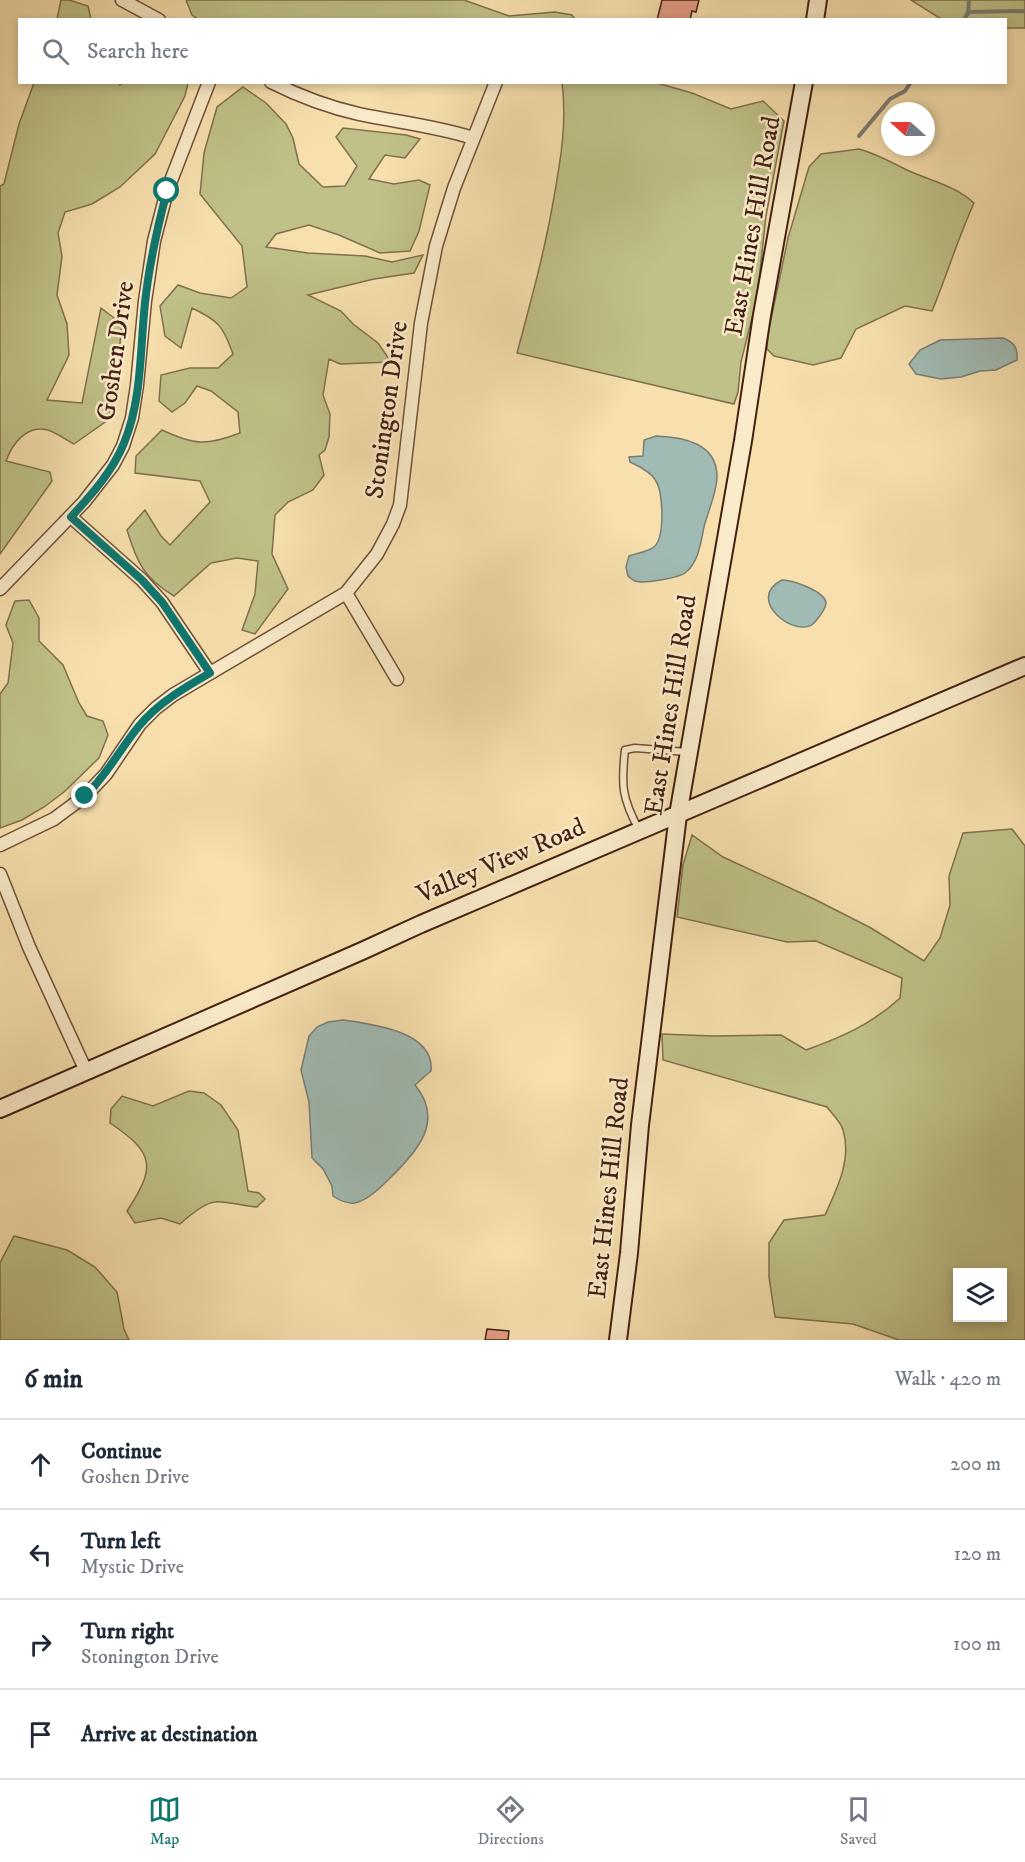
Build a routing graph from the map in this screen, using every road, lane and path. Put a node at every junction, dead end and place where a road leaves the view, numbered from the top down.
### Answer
1 (122, 0) edge
2 (818, 0) edge
3 (155, 18) edge
4 (814, 18) edge
5 (208, 84) edge
6 (275, 84) edge
7 (494, 84) edge
8 (804, 84) edge
9 (473, 138) junction
10 (71, 517) junction
11 (0, 589) edge
12 (346, 593) junction
13 (1025, 666) edge
14 (210, 673) junction
15 (397, 679) dead end
16 (689, 752) junction
17 (678, 815) junction
18 (639, 831) junction
19 (0, 845) edge
20 (0, 874) edge
21 (86, 1071) junction
22 (0, 1109) edge
23 (618, 1340) edge

1 - 3 street
2 - 4 street
5 - 10 street, Goshen Drive
6 - 9 street
7 - 9 street, Stonington Drive
8 - 16 street, East Hines Hill Road
9 - 12 street, Stonington Drive
10 - 11 street, Goshen Drive
10 - 14 street
12 - 14 street, Stonington Drive
12 - 15 street
13 - 17 street, Valley View Road
14 - 19 street, Stonington Drive
16 - 17 street, East Hines Hill Road
16 - 18 lane
17 - 18 street, Valley View Road
17 - 23 street, East Hines Hill Road
18 - 21 street, Valley View Road
20 - 21 street
21 - 22 street, Valley View Road

